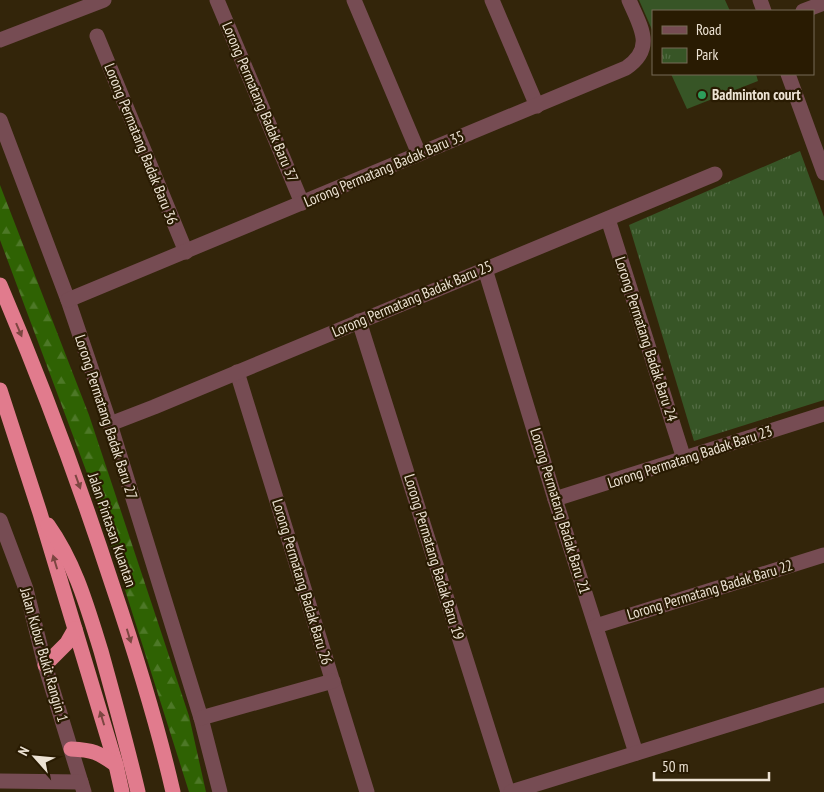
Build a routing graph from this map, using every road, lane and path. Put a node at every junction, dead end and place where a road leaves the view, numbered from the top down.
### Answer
1 (104, 0) edge
2 (217, 0) edge
3 (354, 0) edge
4 (492, 0) edge
5 (630, 0) edge
6 (824, 3) edge
7 (806, 10) edge
8 (97, 36) dead end
9 (0, 40) edge
10 (788, 75) edge
11 (536, 106) junction
12 (0, 120) edge
13 (820, 147) edge
14 (419, 154) junction
15 (824, 173) edge
16 (715, 174) dead end
17 (302, 203) junction
18 (608, 219) junction
19 (186, 252) junction
20 (485, 269) junction
21 (0, 285) edge
22 (68, 300) junction
23 (359, 321) junction
24 (236, 372) junction
25 (0, 390) edge
26 (824, 414) edge
27 (110, 424) junction
28 (684, 459) junction
29 (555, 500) junction
30 (40, 513) junction
31 (0, 520) edge
32 (824, 555) edge
33 (596, 626) junction
34 (75, 629) junction
35 (45, 665) junction
36 (332, 681) junction
37 (824, 694) edge
38 (201, 718) junction
39 (71, 750) junction
40 (636, 753) junction
41 (116, 765) junction
42 (0, 781) edge
43 (82, 787) edge
44 (122, 792) edge
45 (138, 792) edge
46 (173, 792) edge
47 (220, 792) edge
48 (367, 792) edge
49 (510, 792) edge

1 - 9 street
2 - 17 street, Lorong Permatang Badak Baru 37
3 - 14 street
4 - 11 street
5 - 11 street, Lorong Permatang Badak Baru 35
6 - 7 street
8 - 19 street, Lorong Permatang Badak Baru 36
10 - 13 street
11 - 14 street, Lorong Permatang Badak Baru 35
12 - 22 street, Lorong Permatang Badak Baru 27
13 - 15 street
14 - 17 street, Lorong Permatang Badak Baru 35
16 - 18 street, Lorong Permatang Badak Baru 25
17 - 19 street, Lorong Permatang Badak Baru 35
18 - 20 street, Lorong Permatang Badak Baru 25
18 - 28 street, Lorong Permatang Badak Baru 24
19 - 22 street, Lorong Permatang Badak Baru 35
20 - 23 street, Lorong Permatang Badak Baru 25
20 - 29 street, Lorong Permatang Badak Baru 21
21 -> 46 highway, Jalan Pintasan Kuantan
22 - 27 street, Lorong Permatang Badak Baru 27
23 - 24 street, Lorong Permatang Badak Baru 25
23 - 49 street, Lorong Permatang Badak Baru 19
24 - 27 street, Lorong Permatang Badak Baru 25
24 - 36 street, Lorong Permatang Badak Baru 26
25 - 30 highway
26 - 28 street, Lorong Permatang Badak Baru 23
27 - 38 street, Lorong Permatang Badak Baru 27
28 - 29 street, Lorong Permatang Badak Baru 23
29 - 33 street, Lorong Permatang Badak Baru 21
34 -> 30 highway
30 - 45 highway
31 - 35 street, Jalan Kubur Bukit Rangin 1
32 - 33 street, Lorong Permatang Badak Baru 22
33 - 40 street, Lorong Permatang Badak Baru 21
34 - 35 highway
41 -> 34 highway
35 - 39 street, Jalan Kubur Bukit Rangin 1
36 - 38 street
36 - 48 street, Lorong Permatang Badak Baru 26
37 - 40 street
38 - 47 street, Lorong Permatang Badak Baru 27
39 - 41 highway
39 - 43 street, Jalan Kubur Bukit Rangin 1
40 - 49 street
41 - 44 highway
42 - 43 street

